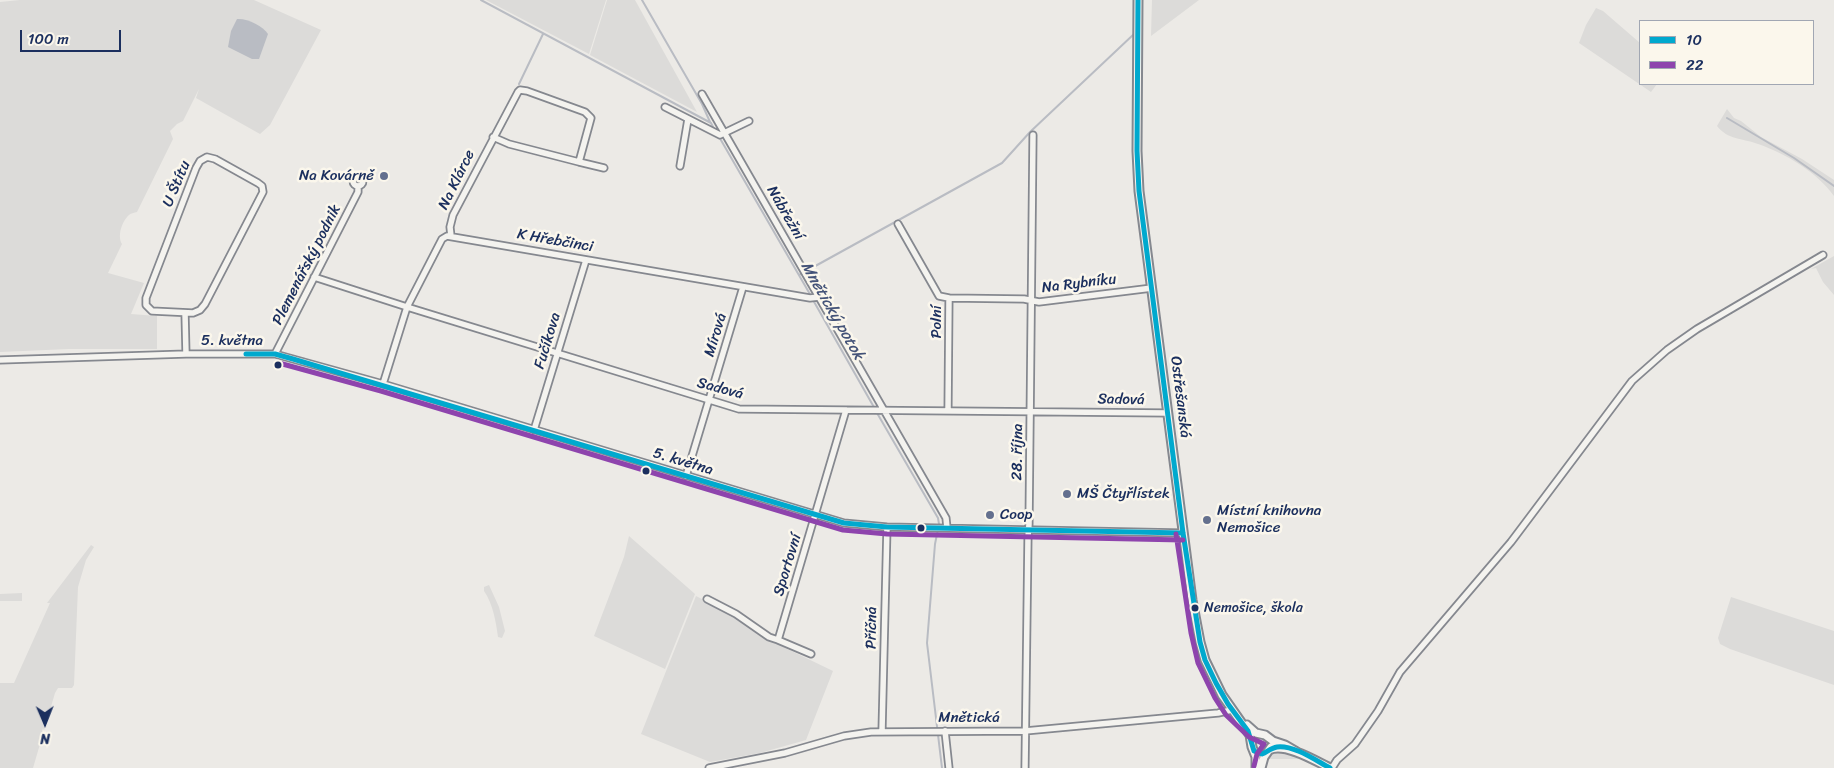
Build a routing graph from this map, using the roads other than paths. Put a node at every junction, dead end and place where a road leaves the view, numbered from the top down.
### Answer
1 (1138, 0) edge
2 (702, 94) dead end
3 (665, 107) dead end
4 (688, 119) junction
5 (749, 121) dead end
6 (724, 134) junction
7 (1033, 135) dead end
8 (493, 137) junction
9 (579, 162) junction
10 (680, 166) dead end
11 (604, 168) dead end
12 (365, 177) dead end
13 (898, 224) dead end
14 (451, 236) junction
15 (1823, 255) dead end
16 (586, 260) junction
17 (314, 277) junction
18 (743, 287) junction
19 (1152, 288) junction
20 (815, 298) junction
21 (949, 298) junction
22 (1032, 301) junction
23 (407, 308) junction
24 (185, 313) junction
25 (558, 353) junction
26 (186, 354) junction
27 (275, 354) junction
28 (0, 360) edge
29 (383, 384) junction
30 (710, 400) junction
31 (846, 410) junction
32 (881, 410) junction
33 (948, 411) junction
34 (1031, 412) junction
35 (1168, 413) junction
36 (534, 430) junction
37 (686, 476) junction
38 (816, 515) junction
39 (887, 527) junction
40 (946, 528) junction
41 (1028, 530) junction
42 (1182, 533) junction
43 (707, 599) dead end
44 (778, 640) junction
45 (811, 654) dead end
46 (1235, 712) junction
47 (882, 731) junction
48 (945, 731) junction
49 (1025, 731) junction
50 (1265, 736) junction
51 (1253, 748) junction
52 (1269, 751) junction
53 (1296, 752) junction
54 (708, 768) edge
55 (949, 768) edge
56 (1025, 768) edge
57 (1256, 768) edge
58 (1261, 768) edge
59 (1331, 768) edge

1 - 19 street, Ostřešanská
2 - 6 street, Nábřežní
3 - 4 street
4 - 6 street
4 - 10 street
5 - 6 street
6 - 20 street, Nábřežní
7 - 22 street, 28. října
8 - 9 street
8 - 9 street, Na Klárce
8 - 14 street, Na Klárce
9 - 11 street
12 - 17 street, Plemenářský podnik
13 - 21 street, Polní
14 - 16 street, K Hřebčinci
14 - 23 street
15 - 59 street
16 - 18 street, K Hřebčinci
16 - 25 street, Fučíkova
17 - 23 street, Sadová
17 - 27 street, Plemenářský podnik
18 - 20 street, K Hřebčinci
18 - 30 street, Mírová
19 - 22 street, Na Rybníku
19 - 35 street, Ostřešanská
20 - 32 street, Nábřežní
21 - 22 street, Na Rybníku
21 - 33 street, Polní
22 - 34 street, 28. října
23 - 25 street, Sadová
23 - 29 street
24 - 24 street, U Štítu
24 - 26 street
25 - 30 street, Sadová
25 - 36 street, Fučíkova
26 - 27 street, 5. května
26 - 28 street, 5. května
27 - 29 street, 5. května
29 - 36 street, 5. května
30 - 31 street, Sadová
30 - 37 street, Mírová
31 - 32 street, Sadová
31 - 38 street, Sportovní
32 - 33 street, Sadová
32 - 40 street, Nábřežní
33 - 34 street, Sadová
34 - 35 street, Sadová
34 - 41 street, 28. října
35 - 42 street, Ostřešanská
36 - 37 street, 5. května
37 - 38 street, 5. května
38 - 39 street, 5. května
38 - 44 street, Sportovní
39 - 40 street, 5. května
39 - 47 street, Příčná
40 - 41 street, 5. května
41 - 42 street, 5. května
41 - 49 street, 28. října
42 - 46 street, Ostřešanská
43 - 44 street
44 - 45 street
46 - 49 street, Mnětická
46 - 50 street
46 - 51 street, Ostřešanská
47 - 48 street, Mnětická
47 - 54 street, Mnětická
48 - 49 street, Mnětická
48 - 55 street
49 - 56 street, 28. října
50 - 51 street
50 - 52 street
50 - 53 street
51 - 52 street
51 - 57 street, Ostřešanská
52 - 53 street
52 - 58 street
53 - 59 street

